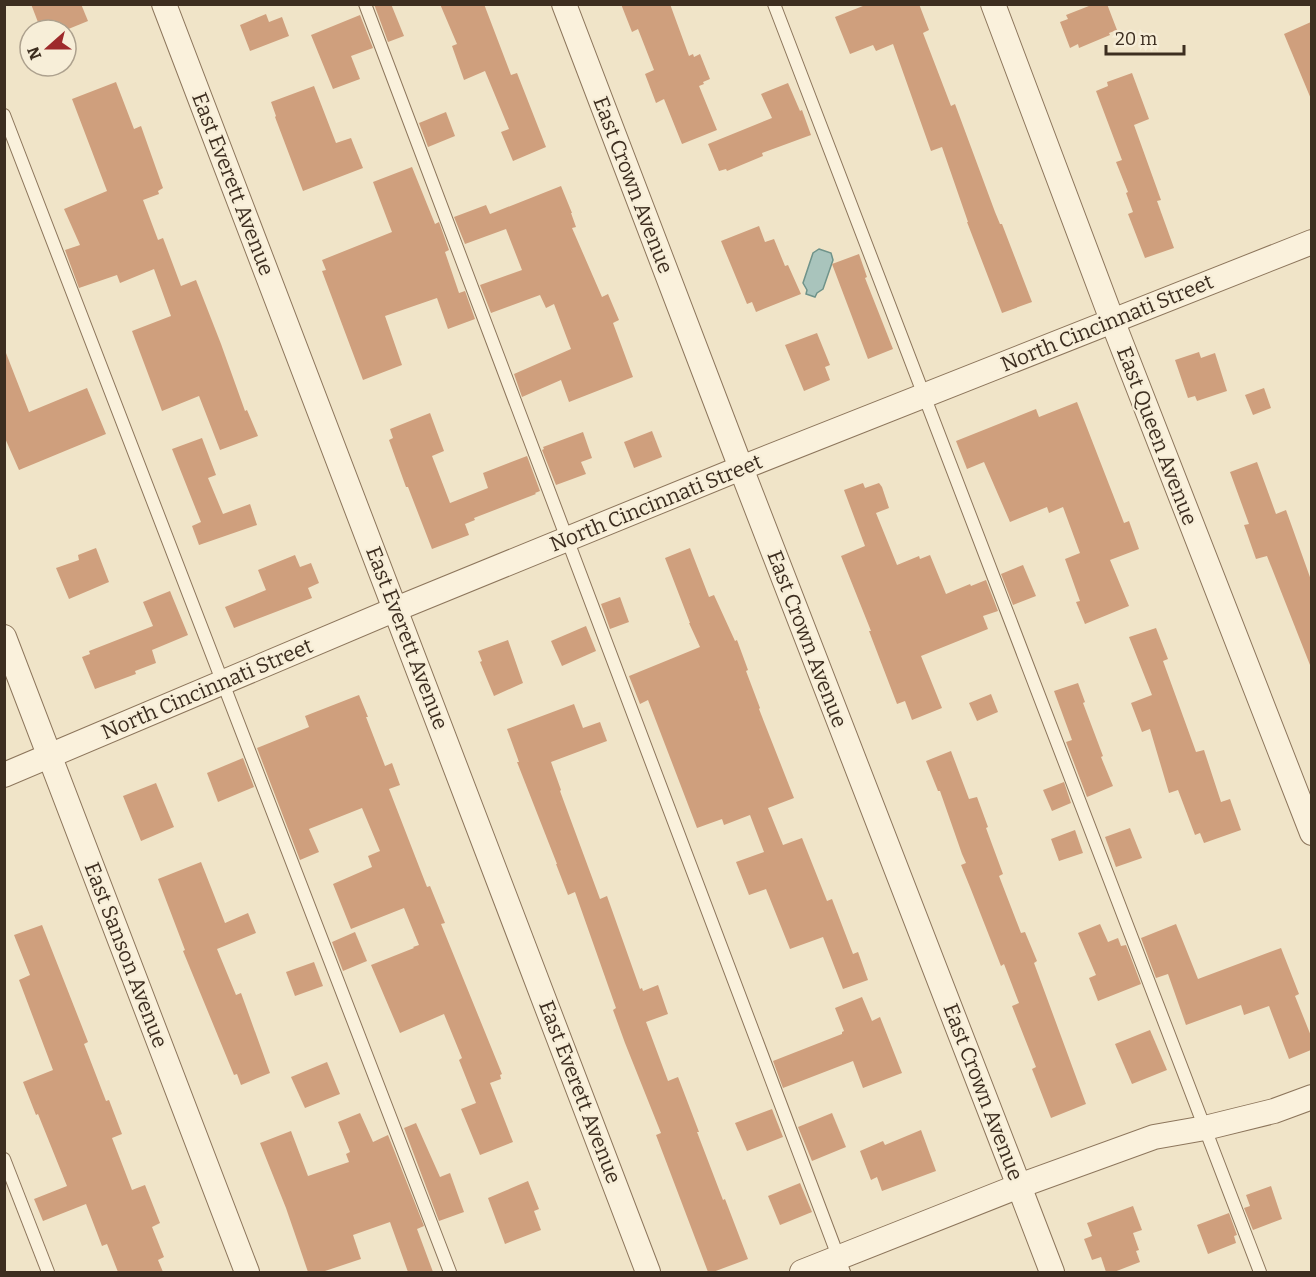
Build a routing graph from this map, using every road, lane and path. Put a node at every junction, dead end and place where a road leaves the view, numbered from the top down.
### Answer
1 (164, 4) edge
2 (365, 4) edge
3 (564, 4) edge
4 (774, 4) edge
5 (993, 4) edge
6 (4, 114) edge
7 (1311, 242) edge
8 (1112, 320) junction
9 (924, 396) junction
10 (741, 468) junction
11 (568, 539) junction
12 (396, 609) junction
13 (4, 637) edge
14 (222, 682) junction
15 (50, 755) junction
16 (4, 775) edge
17 (1311, 833) edge
18 (1311, 1097) edge
19 (1205, 1128) junction
20 (4, 1159) edge
21 (1019, 1186) junction
22 (842, 1265) edge
23 (48, 1272) edge
24 (247, 1272) edge
25 (450, 1272) edge
26 (648, 1272) edge
27 (802, 1272) edge
28 (1052, 1272) edge
29 (1260, 1272) edge

1 - 12 street, East Everett Avenue
2 - 11 lane
3 - 10 street, East Crown Avenue
4 - 9 lane
5 - 8 street, East Queen Avenue
6 - 14 lane
7 - 8 street, North Cincinnati Street
8 - 9 street, North Cincinnati Street
8 - 17 street, East Queen Avenue
9 - 10 street, North Cincinnati Street
9 - 19 lane
10 - 11 street, North Cincinnati Street
10 - 21 street, East Crown Avenue
11 - 12 street, North Cincinnati Street
11 - 22 lane
12 - 14 street, North Cincinnati Street
12 - 26 street, East Everett Avenue
13 - 15 street, East Sanson Avenue
14 - 15 street, North Cincinnati Street
14 - 25 lane
15 - 16 street, North Cincinnati Street
15 - 24 street, East Sanson Avenue
18 - 19 street
19 - 21 street
19 - 29 lane
20 - 23 lane
21 - 22 street
21 - 28 street, East Crown Avenue
22 - 27 street

